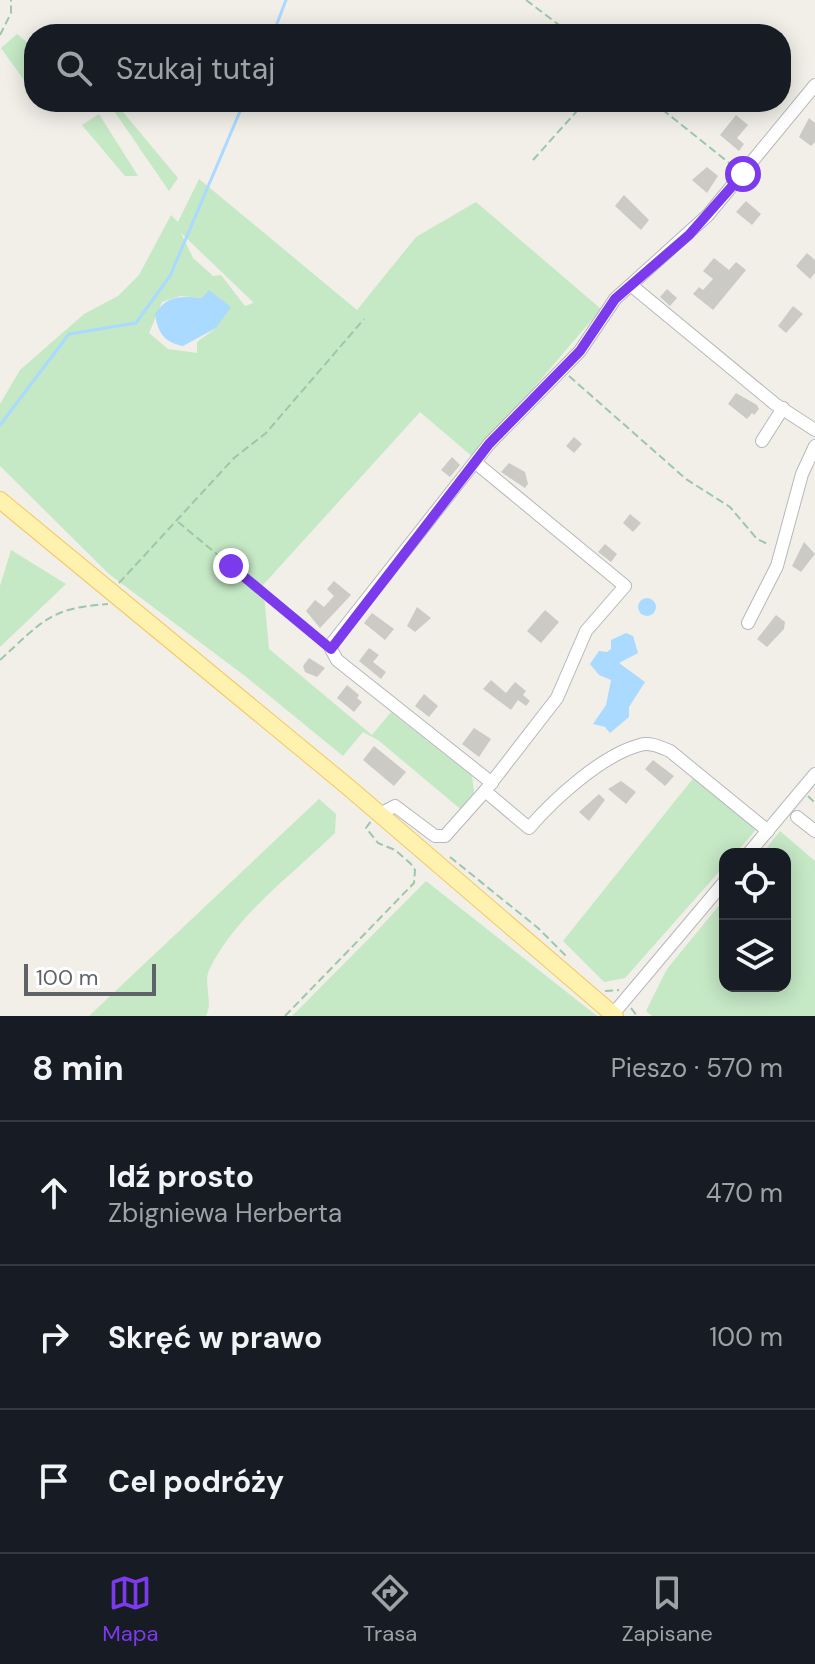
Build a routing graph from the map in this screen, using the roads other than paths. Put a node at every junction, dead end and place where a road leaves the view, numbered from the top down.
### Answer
1 (815, 85) edge
2 (810, 101) edge
3 (632, 286) junction
4 (783, 408) junction
5 (815, 430) edge
6 (762, 441) dead end
7 (815, 446) edge
8 (476, 463) junction
9 (0, 500) edge
10 (748, 623) dead end
11 (815, 774) edge
12 (488, 787) junction
13 (378, 815) junction
14 (797, 817) dead end
15 (768, 831) junction
16 (815, 831) edge
17 (753, 848) edge
18 (719, 889) edge
19 (619, 1014) edge

1 - 2 street
2 - 3 street
3 - 4 street
3 - 8 street
4 - 5 street
4 - 6 street
7 - 10 street
8 - 12 street
8 - 12 street
9 - 13 main road
11 - 15 street
12 - 13 street
12 - 15 street
13 - 19 main road
14 - 16 street
15 - 17 street
18 - 19 street

